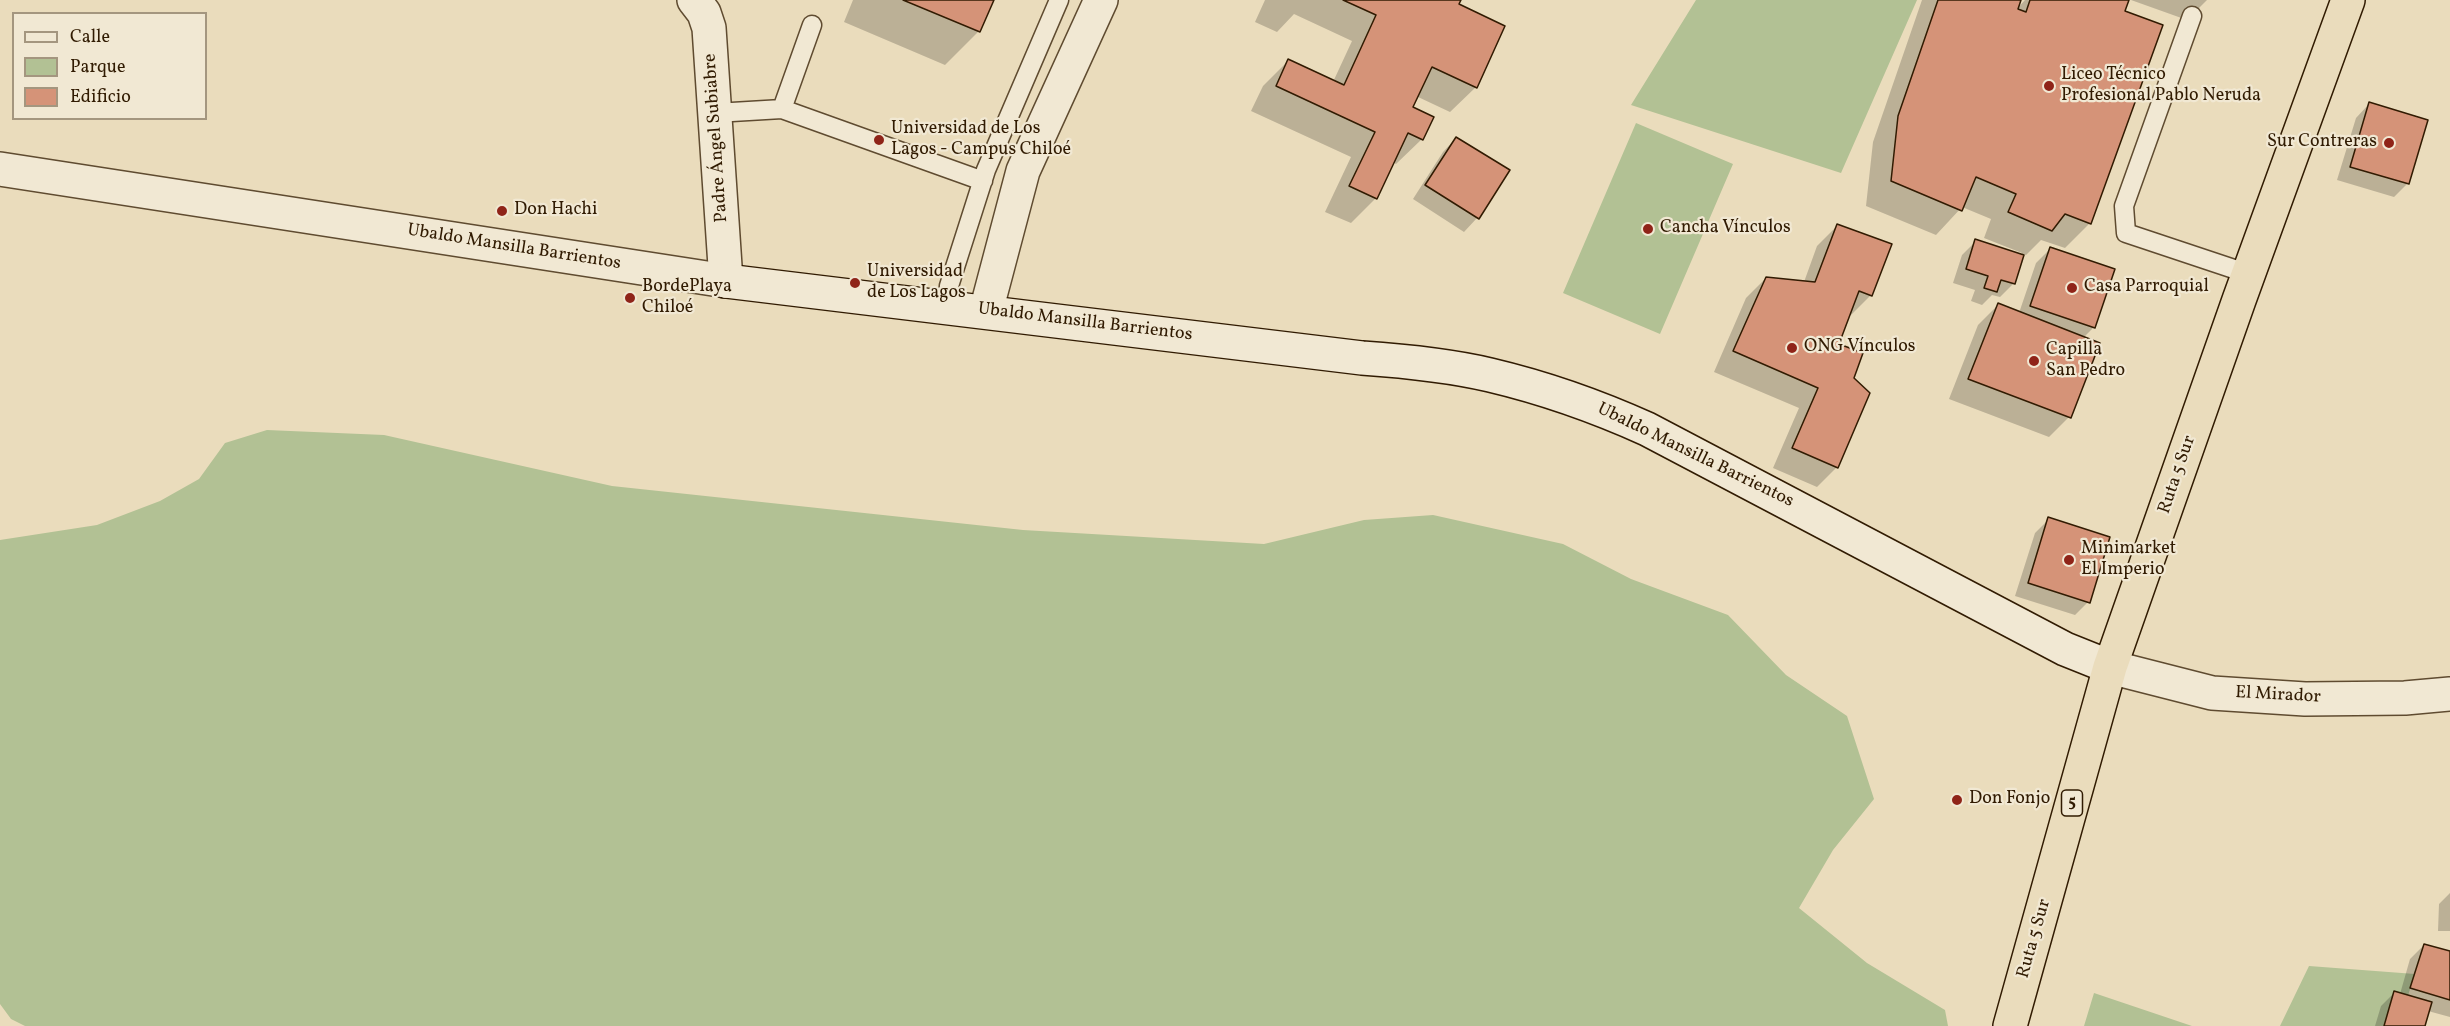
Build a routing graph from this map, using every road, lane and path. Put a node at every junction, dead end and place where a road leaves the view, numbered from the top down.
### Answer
1 (694, 0) edge
2 (1059, 0) edge
3 (1101, 0) edge
4 (2348, 0) edge
5 (2192, 16) dead end
6 (812, 25) dead end
7 (782, 109) junction
8 (715, 113) junction
9 (0, 169) edge
10 (983, 181) junction
11 (2249, 274) junction
12 (726, 281) junction
13 (947, 307) junction
14 (986, 311) junction
15 (2110, 667) junction
16 (2450, 694) edge
17 (2010, 1026) edge

1 - 8 street, Padre Ángel Subiabre
2 - 10 lane
3 - 14 street
4 - 11 highway, Ruta 5 Sur / 5
5 - 11 lane
6 - 7 lane
7 - 8 lane
7 - 10 lane
8 - 12 street, Padre Ángel Subiabre
9 - 12 street, Ubaldo Mansilla Barrientos
10 - 13 lane
11 - 15 highway, Ruta 5 Sur / 5
12 - 13 street, Ubaldo Mansilla Barrientos
13 - 14 street, Ubaldo Mansilla Barrientos
14 - 15 street, Ubaldo Mansilla Barrientos
15 - 16 street, El Mirador
15 - 17 highway, Ruta 5 Sur / 5

